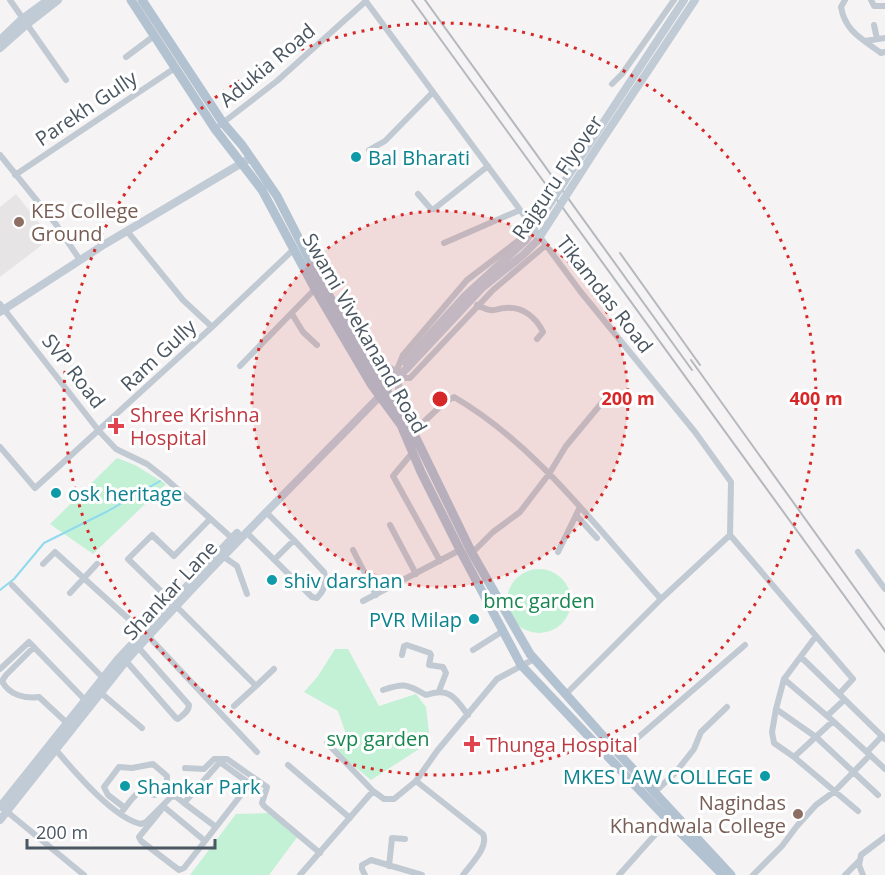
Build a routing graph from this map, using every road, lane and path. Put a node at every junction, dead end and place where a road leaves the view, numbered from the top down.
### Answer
1 (10, 0) edge
2 (48, 0) edge
3 (58, 0) edge
4 (131, 0) edge
5 (142, 0) edge
6 (365, 0) edge
7 (674, 0) edge
8 (684, 0) edge
9 (695, 0) edge
10 (844, 0) edge
11 (871, 0) edge
12 (885, 6) edge
13 (24, 22) junction
14 (874, 25) dead end
15 (154, 36) junction
16 (885, 38) edge
17 (0, 39) edge
18 (877, 39) junction
19 (865, 41) junction
20 (0, 48) edge
21 (885, 52) edge
22 (126, 57) dead end
23 (175, 68) junction
24 (66, 80) dead end
25 (612, 84) dead end
26 (433, 92) junction
27 (224, 123) junction
28 (215, 129) junction
29 (369, 150) dead end
30 (0, 155) edge
31 (246, 160) junction
32 (488, 166) junction
33 (15, 175) junction
34 (418, 194) dead end
35 (519, 210) junction
36 (530, 223) junction
37 (127, 231) junction
38 (444, 243) dead end
39 (546, 245) junction
40 (294, 249) junction
41 (80, 260) junction
42 (315, 289) junction
43 (477, 306) junction
44 (1, 308) edge
45 (292, 314) junction
46 (212, 327) junction
47 (537, 339) dead end
48 (317, 345) dead end
49 (363, 355) junction
50 (407, 364) junction
51 (240, 366) dead end
52 (397, 375) junction
53 (380, 390) junction
54 (610, 393) dead end
55 (405, 417) junction
56 (99, 431) junction
57 (413, 432) junction
58 (0, 447) edge
59 (413, 452) junction
60 (549, 474) junction
61 (266, 512) junction
62 (579, 513) junction
63 (210, 519) junction
64 (390, 525) dead end
65 (246, 532) junction
66 (730, 535) junction
67 (235, 540) junction
68 (294, 540) junction
69 (352, 550) dead end
70 (460, 550) junction
71 (558, 552) dead end
72 (858, 552) dead end
73 (472, 553) junction
74 (225, 556) junction
75 (274, 560) junction
76 (440, 561) junction
77 (43, 564) dead end
78 (97, 564) dead end
79 (416, 574) junction
80 (84, 578) junction
81 (12, 585) dead end
82 (885, 589) edge
83 (70, 593) dead end
84 (248, 594) dead end
85 (376, 595) junction
86 (661, 599) junction
87 (363, 601) dead end
88 (174, 604) junction
89 (503, 631) junction
90 (145, 634) junction
91 (816, 636) junction
92 (745, 645) dead end
93 (34, 647) junction
94 (138, 647) junction
95 (473, 650) dead end
96 (402, 655) dead end
97 (801, 657) junction
98 (534, 659) junction
99 (126, 661) junction
100 (521, 665) junction
101 (0, 669) edge
102 (274, 669) dead end
103 (784, 679) junction
104 (105, 680) junction
105 (256, 686) junction
106 (383, 690) dead end
107 (439, 691) junction
108 (101, 693) junction
109 (566, 694) junction
110 (841, 697) junction
111 (86, 700) junction
112 (234, 706) dead end
113 (727, 707) dead end
114 (776, 709) junction
115 (468, 714) junction
116 (830, 718) junction
117 (68, 723) junction
118 (142, 728) dead end
119 (884, 737) edge
120 (816, 738) junction
121 (327, 743) dead end
122 (53, 747) junction
123 (257, 752) dead end
124 (619, 754) junction
125 (868, 754) junction
126 (794, 757) junction
127 (288, 765) dead end
128 (185, 768) dead end
129 (885, 769) edge
130 (854, 773) junction
131 (416, 781) junction
132 (373, 791) junction
133 (836, 791) junction
134 (655, 792) junction
135 (878, 795) dead end
136 (184, 803) junction
137 (163, 806) junction
138 (2, 808) edge
139 (123, 811) junction
140 (858, 811) dead end
141 (672, 816) junction
142 (350, 818) junction
143 (0, 820) edge
144 (136, 823) junction
145 (216, 827) junction
146 (142, 828) dead end
147 (885, 837) edge
148 (405, 839) dead end
149 (205, 841) junction
150 (320, 853) junction
151 (860, 860) junction
152 (389, 866) junction
153 (84, 875) edge
154 (300, 875) edge
155 (365, 875) edge
156 (422, 875) edge
157 (463, 875) edge
158 (620, 875) edge
159 (723, 875) edge
160 (731, 875) edge
161 (753, 875) edge
162 (844, 875) edge
163 (863, 875) edge

1 - 13 street
2 - 13 street
3 - 13 street
4 - 15 main road, Swami Vivekanand Road
5 - 27 main road, Swami Vivekanand Road
6 - 26 street, Tikamdas Road
6 - 27 street, Adukia Road
7 - 25 street
8 - 50 street, Rajguru Flyover, bridge
9 - 50 street, Rajguru Flyover, bridge
10 - 19 street
11 - 12 street
13 - 17 street
13 - 20 street
13 - 24 street
14 - 18 street
15 - 22 street
15 - 23 main road, Swami Vivekanand Road
16 - 18 street
18 - 19 street
19 - 21 street
23 - 28 main road, Swami Vivekanand Road
23 - 33 street, Parekh Gully
26 - 29 street
26 - 32 street, Tikamdas Road
27 - 28 street, Adukia Road
27 - 31 main road, Swami Vivekanand Road
28 - 31 main road, Swami Vivekanand Road
30 - 33 street
31 - 37 street
31 - 40 main road, Swami Vivekanand Road
31 - 49 main road, Swami Vivekanand Road
32 - 34 street
32 - 35 street, Tikamdas Road
33 - 41 street
35 - 36 street, Tikamdas Road
35 - 38 street
36 - 39 street, Tikamdas Road
36 - 52 street
37 - 41 street
37 - 46 street
39 - 43 street
39 - 66 street, Tikamdas Road
40 - 42 main road, Swami Vivekanand Road
40 - 46 street, Ram Gully
41 - 44 street
42 - 45 street
42 - 53 main road, Swami Vivekanand Road
43 - 47 street
43 - 52 street
44 - 56 street, SVP Road
45 - 48 street
45 - 51 street
46 - 56 street, Ram Gully
49 - 52 street
49 - 53 main road, Swami Vivekanand Road
50 - 52 street, Rajguru Flyover
52 - 53 street, Rajguru Flyover
52 - 55 street
53 - 55 main road, Swami Vivekanand Road
53 - 59 main road, Swami Vivekanand Road
53 - 61 street, Shankar Lane
53 - 67 street, Shankar Lane
54 - 60 street
55 - 57 main road, Swami Vivekanand Road
56 - 58 street, Ram Gully
56 - 63 street, SVP Road
57 - 60 street
57 - 73 main road, Swami Vivekanand Road
59 - 70 main road, Swami Vivekanand Road
59 - 76 street
60 - 62 street
60 - 73 street
61 - 65 street, Shankar Lane
61 - 68 street
62 - 71 street
62 - 86 street
63 - 67 street, SVP Road
63 - 88 street
64 - 79 street
65 - 67 street, Shankar Lane
65 - 75 street
66 - 86 street
66 - 91 street
67 - 74 street, Shankar Lane
67 - 88 street, Shankar Lane
68 - 75 street
68 - 75 street
69 - 85 street
70 - 76 street
70 - 89 main road, Swami Vivekanand Road
72 - 82 street
73 - 98 main road, Swami Vivekanand Road
74 - 84 street
74 - 88 street, Shankar Lane
76 - 79 street
77 - 80 street
78 - 80 street
79 - 85 street
80 - 83 street
80 - 90 street
81 - 104 street
85 - 87 street
86 - 109 street
88 - 90 street, Shankar Lane
88 - 105 street
89 - 95 street
89 - 100 main road, Swami Vivekanand Road
90 - 94 street, Shankar Lane
90 - 104 street, Shankar Lane
90 - 123 street
91 - 97 street
91 - 110 street
92 - 124 street
93 - 101 street
93 - 111 street
93 - 117 street
94 - 99 street, Shankar Lane
94 - 99 street
96 - 107 street
97 - 103 street
97 - 110 street
98 - 100 street
98 - 109 main road, Swami Vivekanand Road
99 - 104 street, Shankar Lane
100 - 115 street
100 - 141 main road, Swami Vivekanand Road
102 - 105 street
103 - 114 street
103 - 116 street
104 - 108 street, Shankar Lane
104 - 111 street, Shankar Lane
105 - 112 street
106 - 107 street
107 - 115 street
108 - 118 street
108 - 122 street, Shankar Lane
109 - 124 main road, Swami Vivekanand Road
110 - 116 street
110 - 119 street
111 - 117 street, Shankar Lane
113 - 134 street
114 - 120 street
114 - 126 street
115 - 131 street
116 - 120 street
116 - 125 street
117 - 122 street, Shankar Lane
119 - 125 street
120 - 126 street
120 - 130 street
121 - 132 street
122 - 138 street, Shankar Lane
122 - 139 street
124 - 134 main road, Swami Vivekanand Road
125 - 129 street
125 - 130 street
126 - 133 street
127 - 142 street
128 - 150 street
130 - 133 street
130 - 135 street
131 - 132 street
131 - 157 street
132 - 142 street
133 - 140 street
133 - 161 street
134 - 141 main road, Swami Vivekanand Road
136 - 137 street
136 - 145 street
136 - 145 street
137 - 144 street
137 - 149 street
137 - 149 street
138 - 143 street, Shankar Lane
138 - 153 street
139 - 139 street
139 - 144 street
141 - 158 street
141 - 159 main road, Swami Vivekanand Road
141 - 160 main road, Swami Vivekanand Road
142 - 150 street
144 - 146 street
145 - 149 street
147 - 151 street
148 - 152 street
150 - 154 street
151 - 162 street
151 - 163 street
152 - 155 street
152 - 156 street

